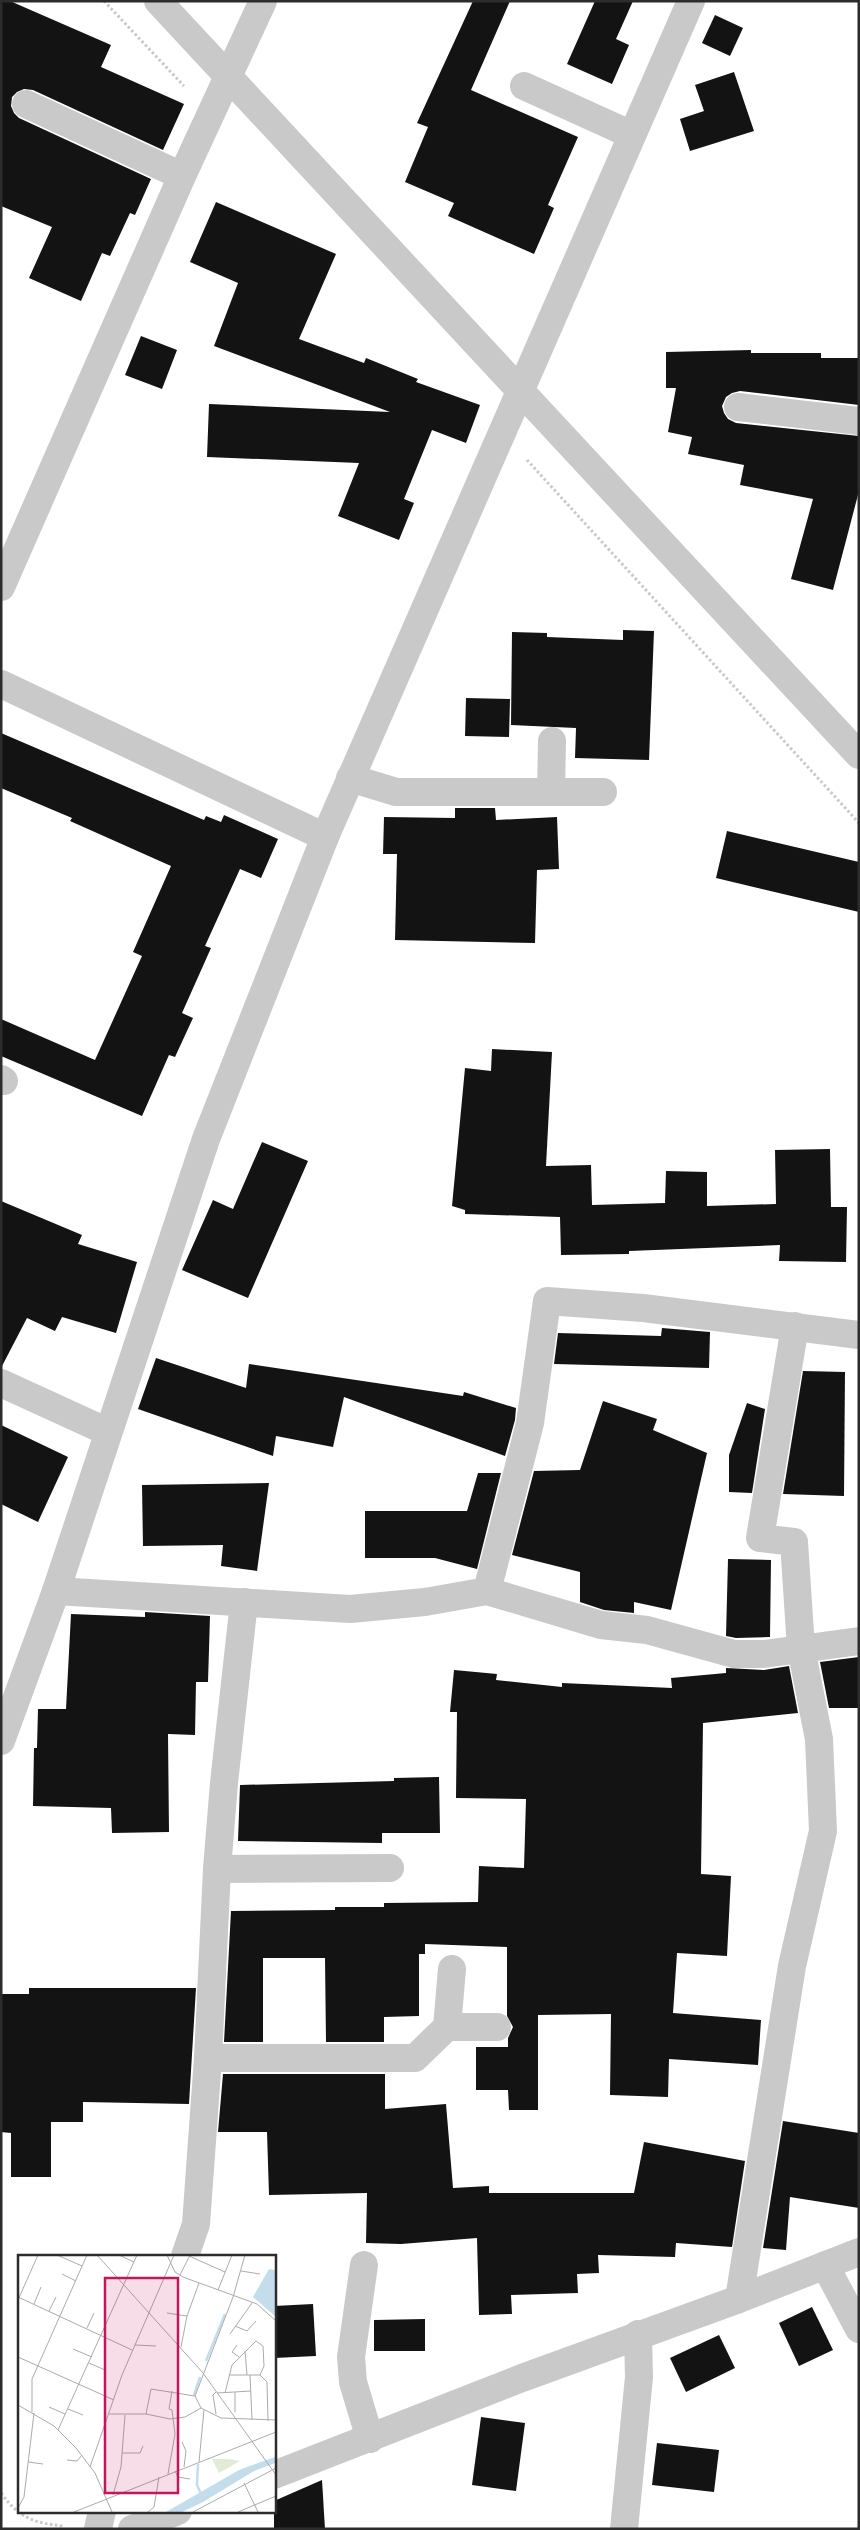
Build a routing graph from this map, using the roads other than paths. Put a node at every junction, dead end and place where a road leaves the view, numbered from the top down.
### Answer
1 (158, 1) edge
2 (263, 1) edge
3 (691, 1) edge
4 (229, 78) junction
5 (524, 86) dead end
6 (26, 104) dead end
7 (632, 135) junction
8 (182, 176) junction
9 (519, 391) junction
10 (738, 407) dead end
11 (859, 421) edge
12 (1, 587) edge
13 (1, 684) edge
14 (552, 741) dead end
15 (859, 756) edge
16 (350, 778) junction
17 (551, 792) junction
18 (603, 792) dead end
19 (325, 837) junction
20 (795, 1326) junction
21 (859, 1335) edge
22 (1, 1383) edge
23 (108, 1432) junction
24 (56, 1591) junction
25 (487, 1591) junction
26 (244, 1602) junction
27 (859, 1641) edge
28 (802, 1648) junction
29 (1, 1741) edge
30 (390, 1868) dead end
31 (217, 1869) junction
32 (452, 1969) dead end
33 (448, 2027) junction
34 (497, 2027) dead end
35 (208, 2058) junction
36 (859, 2252) edge
37 (185, 2255) edge
38 (364, 2266) dead end
39 (825, 2266) junction
40 (739, 2299) junction
41 (859, 2329) edge
42 (638, 2334) junction
43 (370, 2439) junction
44 (275, 2475) edge
45 (101, 2512) edge
46 (175, 2512) edge
47 (86, 2528) edge
48 (132, 2529) edge
49 (624, 2529) edge

1 - 4 street
2 - 4 street
3 - 7 street
4 - 8 street
4 - 9 street
5 - 7 street
6 - 8 street
7 - 9 street
8 - 12 street
9 - 15 street
9 - 16 street
10 - 11 street
13 - 19 street
14 - 17 street
16 - 17 street
16 - 19 street
17 - 18 street
19 - 23 street
20 - 21 street
20 - 25 street
20 - 28 street
22 - 23 street
23 - 24 street
24 - 26 street
24 - 29 street
25 - 26 street
25 - 28 street
26 - 31 street
27 - 28 street
28 - 40 street
30 - 31 street
31 - 35 street
32 - 33 street
33 - 34 street
33 - 35 street
35 - 37 street
36 - 39 street
38 - 43 street
39 - 40 street
39 - 41 street
40 - 42 street
42 - 43 street
42 - 49 street
43 - 44 street
45 - 47 street
46 - 48 street

